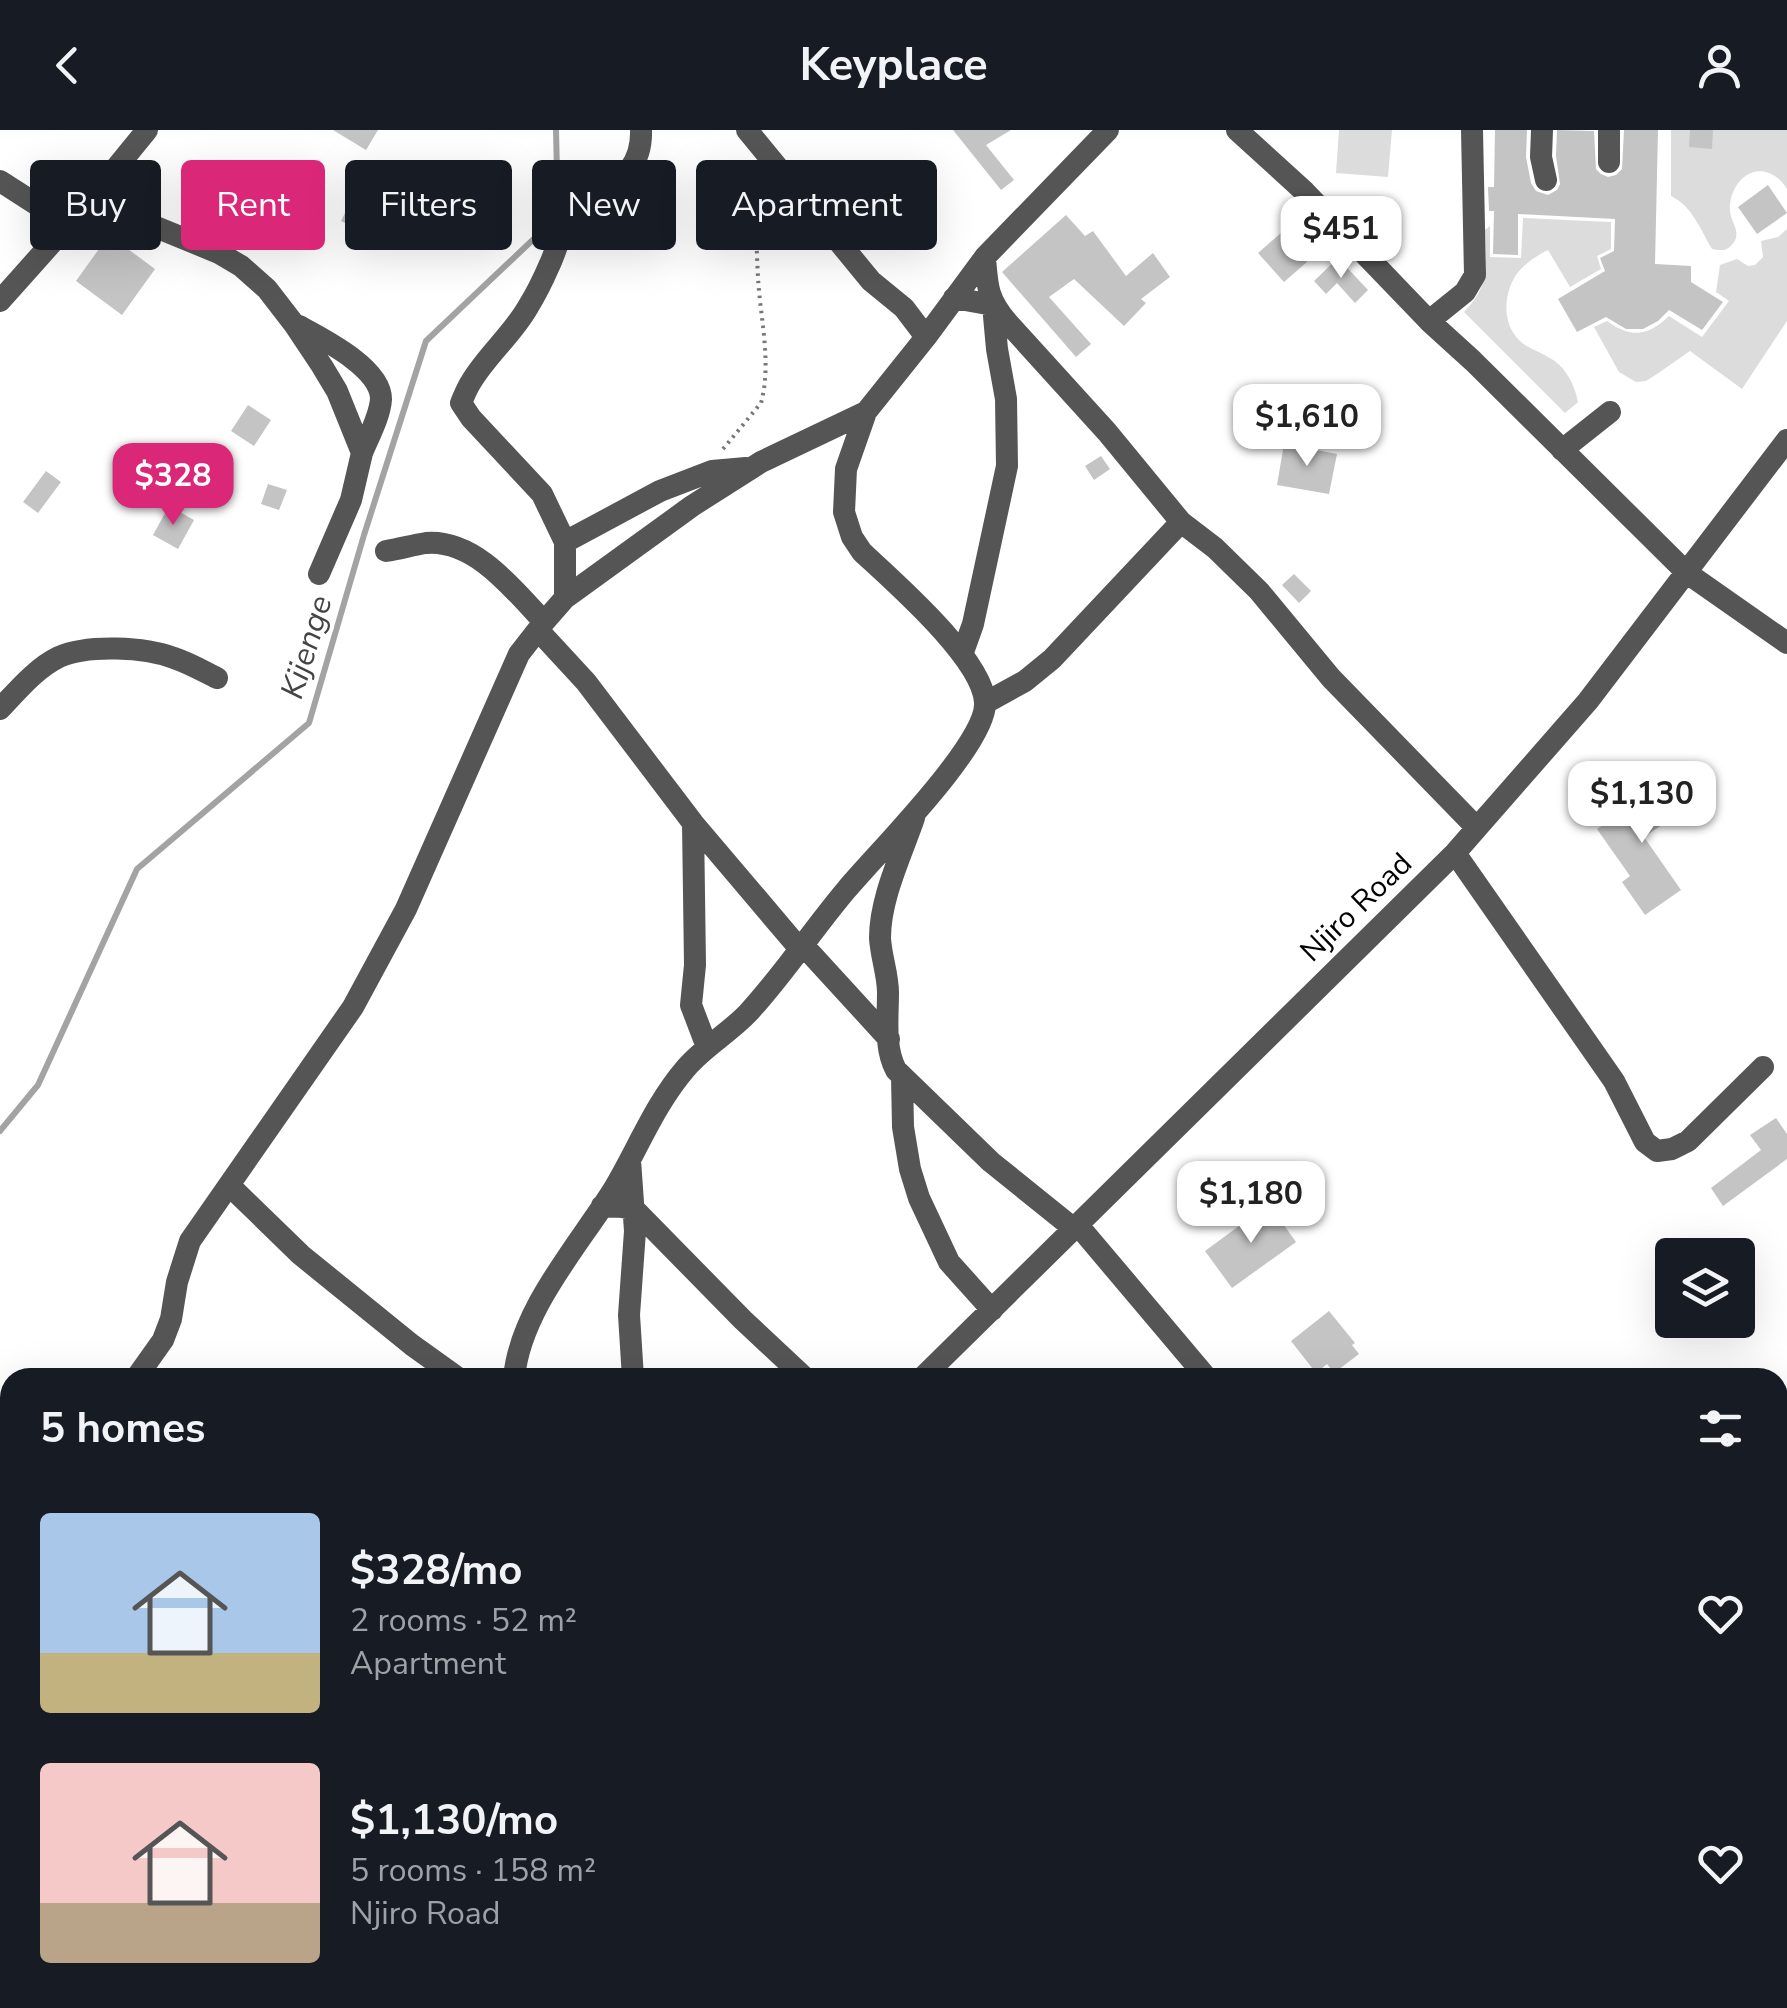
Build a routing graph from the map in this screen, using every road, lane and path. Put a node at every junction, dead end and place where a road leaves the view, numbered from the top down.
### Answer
1 (147, 130) edge
2 (641, 130) edge
3 (1108, 130) edge
4 (1237, 130) edge
5 (1472, 130) edge
6 (1542, 130) edge
7 (1610, 130) edge
8 (751, 135) edge
9 (123, 160) edge
10 (1609, 162) dead end
11 (1546, 180) dead end
12 (0, 182) edge
13 (30, 201) edge
14 (161, 230) edge
15 (44, 250) edge
16 (985, 257) junction
17 (954, 298) junction
18 (0, 301) edge
19 (993, 306) junction
20 (1429, 321) junction
21 (294, 324) junction
22 (926, 337) junction
23 (866, 412) junction
24 (1610, 412) dead end
25 (1787, 440) edge
26 (1562, 450) junction
27 (362, 452) junction
28 (754, 467) junction
29 (712, 471) junction
30 (1181, 522) junction
31 (565, 542) junction
32 (386, 551) dead end
33 (1686, 573) junction
34 (319, 574) dead end
35 (565, 598) junction
36 (540, 626) junction
37 (1787, 643) edge
38 (962, 652) junction
39 (217, 678) dead end
40 (985, 702) junction
41 (0, 708) edge
42 (918, 806) junction
43 (694, 824) junction
44 (1476, 828) junction
45 (1455, 853) junction
46 (801, 946) junction
47 (889, 1038) junction
48 (708, 1047) junction
49 (1762, 1067) dead end
50 (902, 1076) junction
51 (630, 1160) junction
52 (229, 1185) junction
53 (602, 1206) junction
54 (635, 1210) junction
55 (1075, 1226) junction
56 (992, 1310) junction
57 (143, 1368) edge
58 (444, 1368) edge
59 (516, 1368) edge
60 (632, 1368) edge
61 (794, 1368) edge
62 (932, 1368) edge
63 (1198, 1368) edge

1 - 9 street
2 - 31 street
3 - 16 street
4 - 20 street
5 - 20 street
6 - 11 street
7 - 10 street
8 - 22 street
8 - 29 path
12 - 13 street
14 - 21 street
15 - 18 street
16 - 17 street
16 - 19 street
17 - 19 street
17 - 22 street
19 - 30 street
19 - 38 street
20 - 26 street
21 - 27 street
21 - 27 street
22 - 23 street
23 - 28 street
23 - 38 street
24 - 26 street
25 - 33 street, Njiro Road
26 - 33 street
27 - 34 street
28 - 29 street
28 - 35 street
29 - 31 street
30 - 40 street
30 - 44 street
31 - 35 street
32 - 36 street
33 - 37 street
33 - 44 street, Njiro Road
35 - 36 street
36 - 43 street
36 - 52 street
38 - 40 street
39 - 41 street
40 - 42 street
42 - 46 street
42 - 47 street
43 - 46 street
43 - 48 street
44 - 45 street, Njiro Road
45 - 49 street
45 - 55 street, Njiro Road
46 - 47 street
46 - 48 street
47 - 50 street
48 - 51 street
50 - 55 street
50 - 56 street
51 - 53 street
51 - 54 street
52 - 57 street
52 - 58 street
53 - 54 street
53 - 59 street
54 - 60 street
54 - 61 street
55 - 56 street, Njiro Road
55 - 63 street
56 - 62 street, Njiro Road

